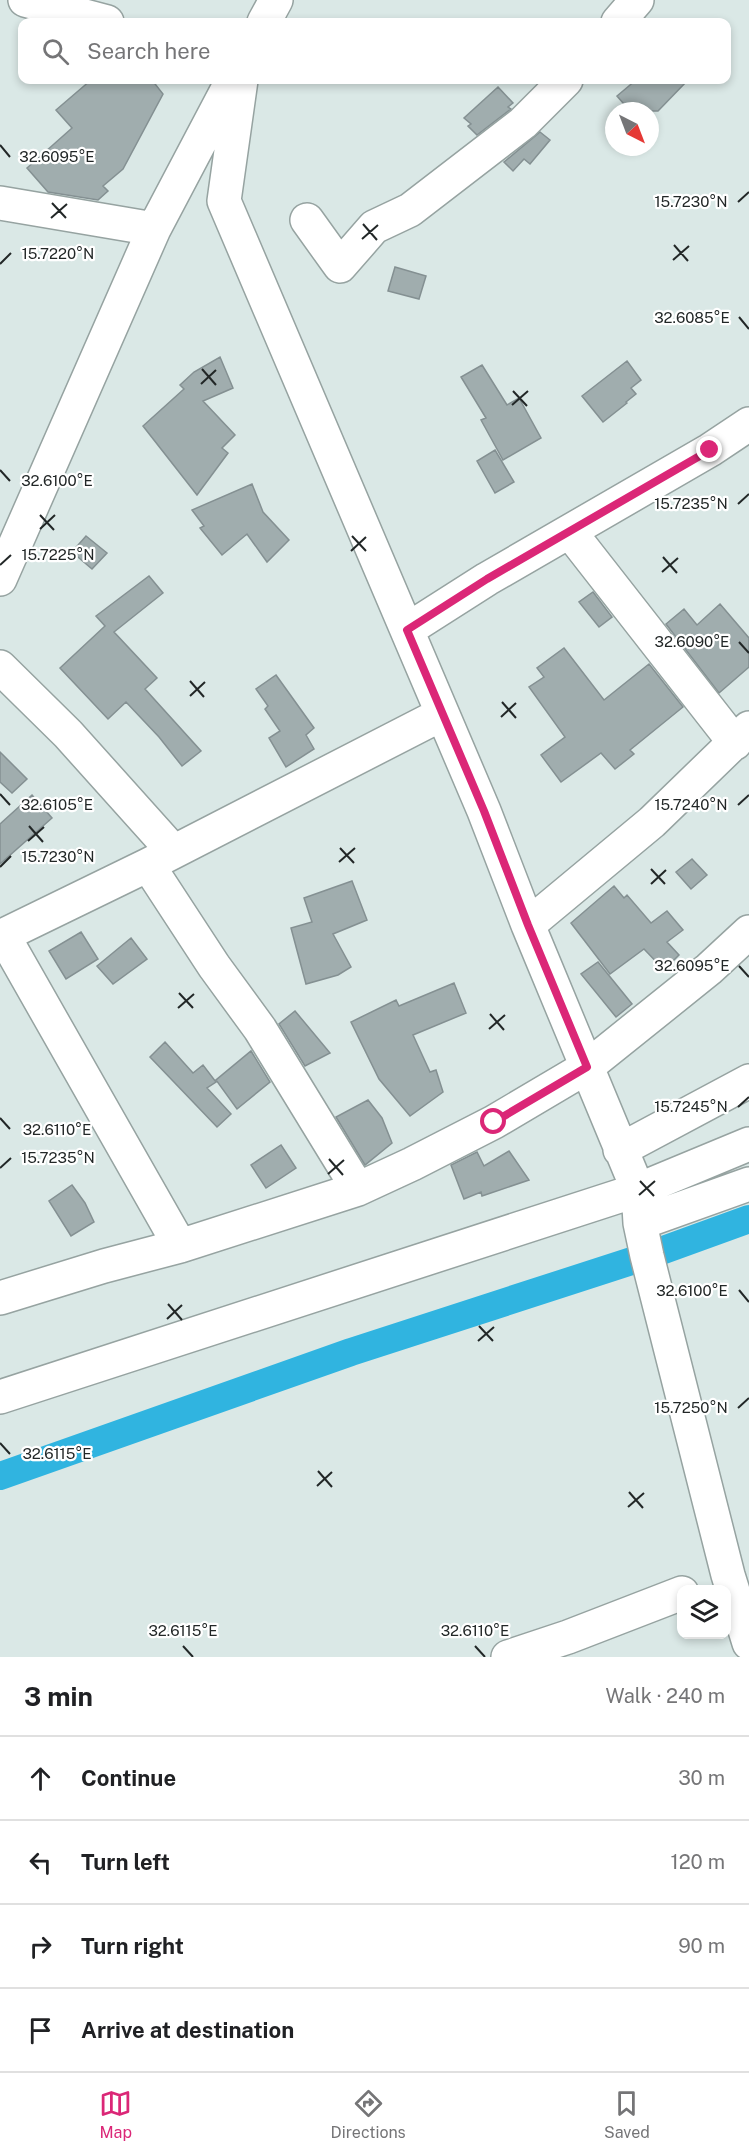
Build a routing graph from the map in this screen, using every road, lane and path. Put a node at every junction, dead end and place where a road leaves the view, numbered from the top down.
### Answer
1 (25, 0) edge
2 (276, 0) edge
3 (637, 0) edge
4 (92, 18) edge
5 (266, 18) edge
6 (621, 18) edge
7 (231, 84) edge
8 (240, 84) edge
9 (562, 84) edge
10 (0, 203) edge
11 (307, 220) dead end
12 (154, 229) junction
13 (749, 424) edge
14 (570, 531) junction
15 (0, 579) edge
16 (407, 630) junction
17 (0, 668) edge
18 (442, 714) junction
19 (742, 735) edge
20 (161, 858) junction
21 (528, 925) junction
22 (749, 932) edge
23 (2, 936) edge
24 (587, 1067) junction
25 (749, 1081) edge
26 (749, 1144) edge
27 (620, 1150) junction
28 (749, 1184) edge
29 (358, 1189) junction
30 (638, 1190) junction
31 (640, 1223) junction
32 (180, 1246) junction
33 (0, 1298) edge
34 (0, 1397) edge
35 (728, 1575) junction
36 (704, 1585) edge
37 (677, 1595) edge
38 (749, 1643) edge
39 (508, 1657) edge

1 - 4 street
2 - 5 street
3 - 6 street
7 - 12 street
8 - 16 street
9 - 11 street
10 - 12 street
12 - 15 street
13 - 14 street
14 - 16 street
14 - 19 street
16 - 18 street
17 - 20 street
18 - 20 street
18 - 21 street
19 - 21 street
20 - 23 street
20 - 29 street
21 - 24 street
22 - 24 street
23 - 32 street
24 - 27 street
24 - 29 street
25 - 27 street
26 - 30 street
27 - 30 street
28 - 31 street
29 - 32 street
30 - 31 street
30 - 34 street
31 - 35 street
32 - 33 street
35 - 36 street
35 - 38 street
37 - 39 street

